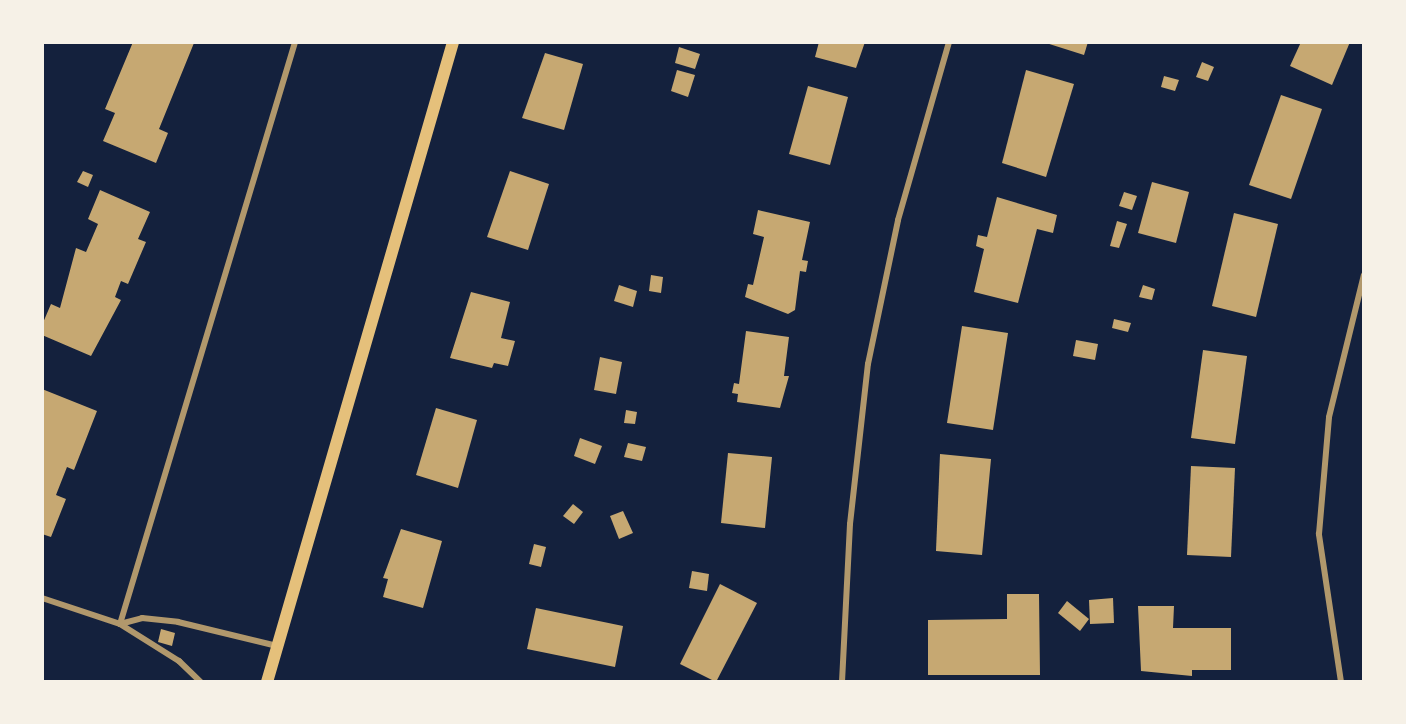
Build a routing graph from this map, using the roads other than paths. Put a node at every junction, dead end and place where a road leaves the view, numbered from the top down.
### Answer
1 (295, 42) edge
2 (453, 42) edge
3 (949, 42) edge
4 (1364, 275) edge
5 (42, 598) edge
6 (120, 624) junction
7 (277, 646) junction
8 (270, 681) edge
9 (201, 682) edge
10 (842, 682) edge
11 (1341, 682) edge

1 - 6 street
2 - 7 main road
3 - 10 street
4 - 11 street
5 - 6 street
6 - 7 street
6 - 9 street
7 - 8 main road

